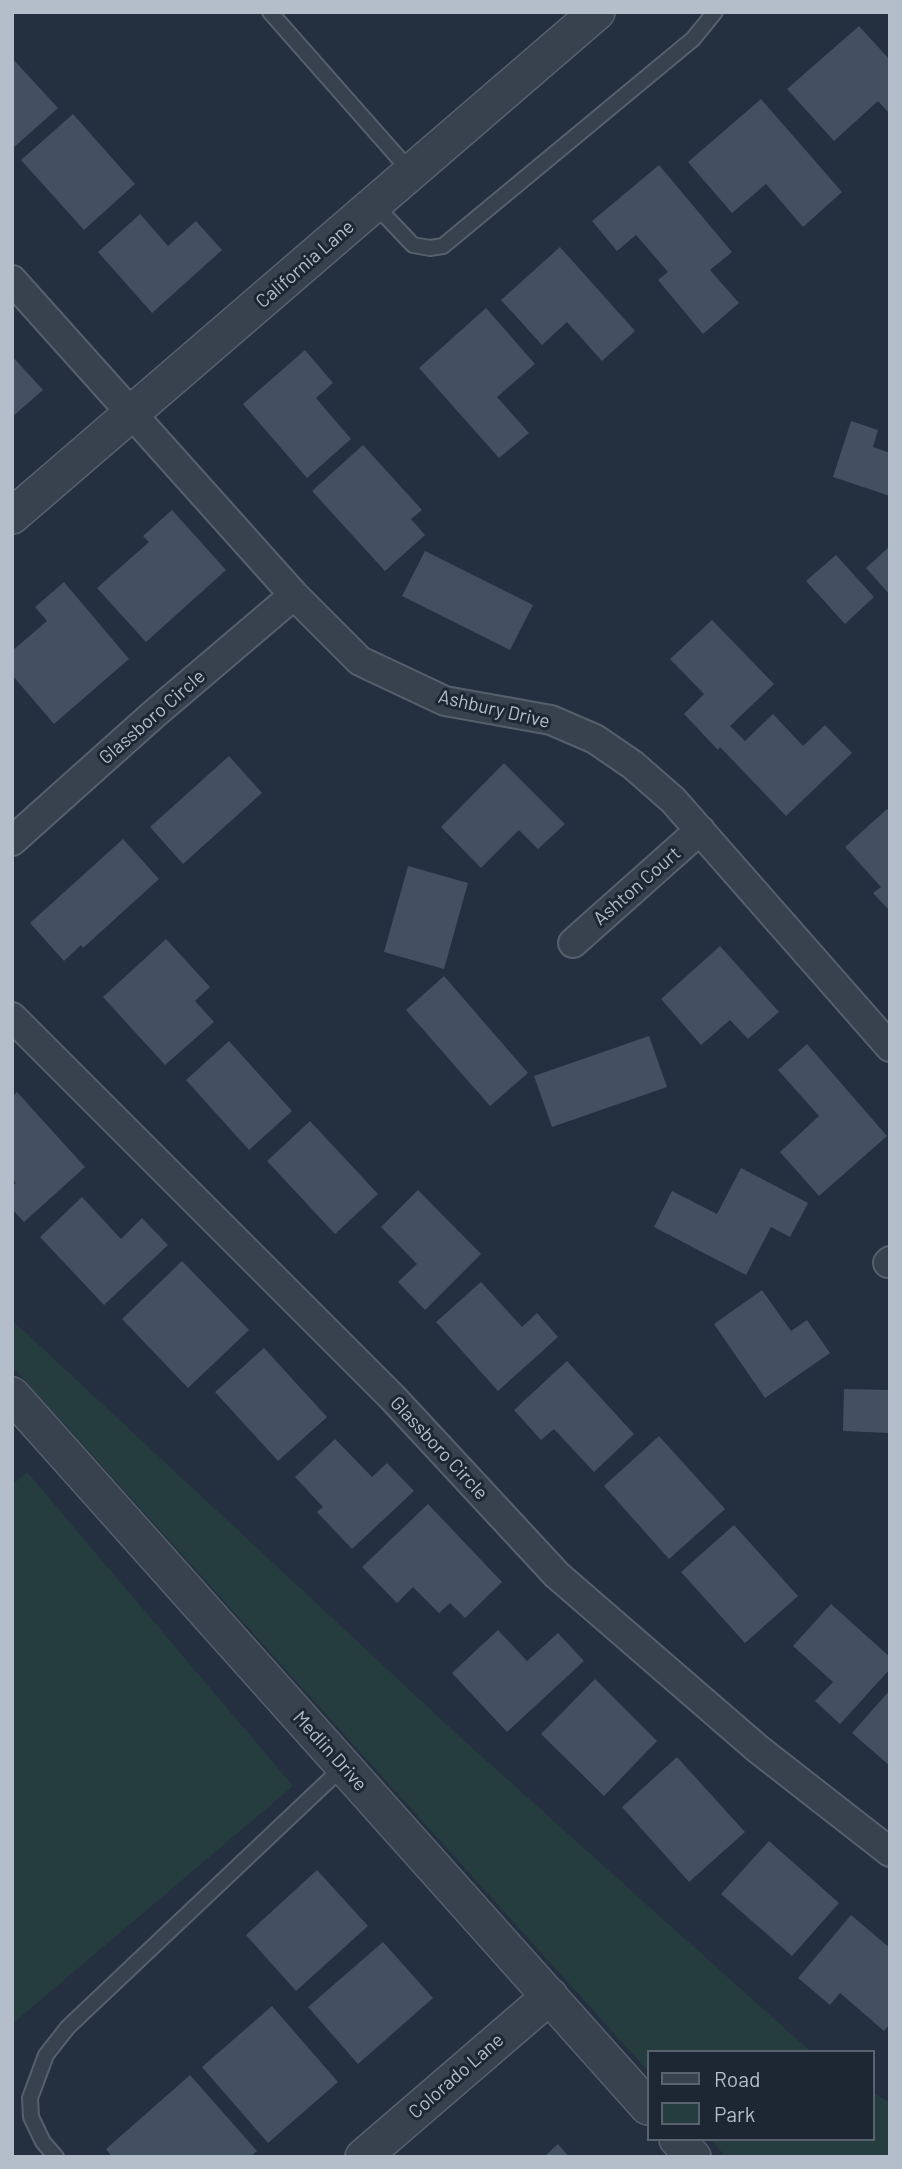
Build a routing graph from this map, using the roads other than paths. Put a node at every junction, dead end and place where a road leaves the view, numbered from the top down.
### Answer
1 (270, 12) edge
2 (597, 12) edge
3 (715, 12) edge
4 (411, 172) junction
5 (374, 204) junction
6 (12, 280) edge
7 (131, 413) junction
8 (12, 516) edge
9 (294, 595) junction
10 (700, 830) junction
11 (12, 841) edge
12 (573, 943) dead end
13 (12, 1017) edge
14 (890, 1047) edge
15 (20, 1409) edge
16 (344, 1766) junction
17 (890, 1852) edge
18 (550, 1996) junction
19 (646, 2105) edge
20 (679, 2141) edge
21 (56, 2157) edge
22 (363, 2157) edge
23 (693, 2157) edge

1 - 4 lane
2 - 4 street, California Lane
3 - 5 lane
4 - 5 street, California Lane
5 - 7 street, California Lane
6 - 7 street, Ashbury Drive
7 - 8 street, California Lane
7 - 9 street, Ashbury Drive
9 - 10 street, Ashbury Drive
9 - 11 street, Glassboro Circle
10 - 12 street, Ashton Court
10 - 14 street, Ashbury Drive
13 - 17 street, Glassboro Circle
15 - 16 street, Medlin Drive
16 - 18 street, Medlin Drive
16 - 21 lane
18 - 19 street, Medlin Drive
18 - 22 street, Colorado Lane
20 - 23 street

